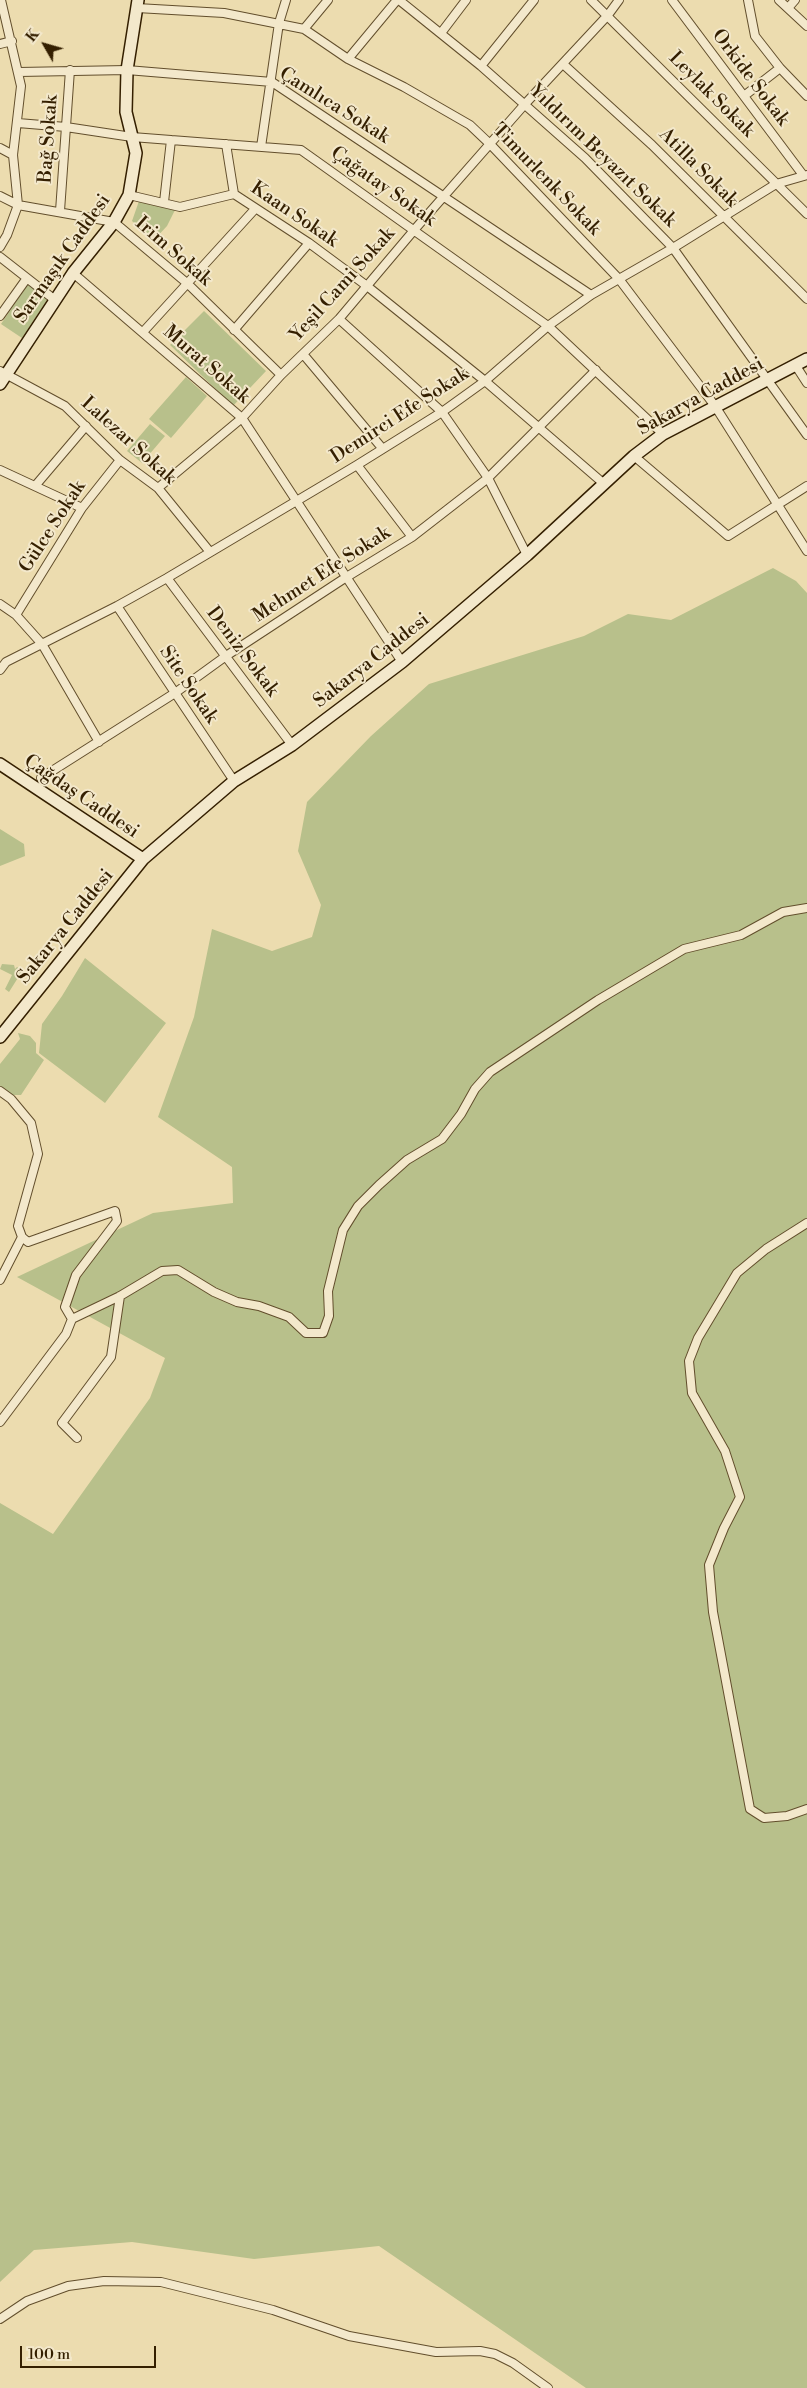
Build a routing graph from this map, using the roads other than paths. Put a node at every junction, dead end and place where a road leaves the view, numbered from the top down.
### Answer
1 (1, 0) edge
2 (286, 0) edge
3 (328, 0) edge
4 (398, 0) edge
5 (466, 0) edge
6 (534, 0) edge
7 (591, 0) edge
8 (619, 0) edge
9 (672, 0) edge
10 (748, 0) edge
11 (779, 0) edge
12 (795, 0) edge
13 (137, 4) edge
14 (788, 8) junction
15 (608, 15) junction
16 (279, 23) junction
17 (807, 26) edge
18 (304, 29) junction
19 (441, 33) junction
20 (12, 40) junction
21 (0, 44) edge
22 (348, 59) junction
23 (563, 64) junction
24 (481, 66) junction
25 (780, 68) junction
26 (70, 70) junction
27 (127, 70) junction
28 (19, 72) junction
29 (272, 82) junction
30 (744, 96) junction
31 (807, 96) edge
32 (525, 104) junction
33 (18, 123) junction
34 (66, 127) junction
35 (132, 137) junction
36 (171, 140) junction
37 (226, 144) junction
38 (490, 144) junction
39 (262, 147) junction
40 (0, 148) edge
41 (13, 156) junction
42 (805, 175) edge
43 (776, 184) junction
44 (234, 194) junction
45 (130, 195) junction
46 (0, 196) edge
47 (444, 196) junction
48 (164, 202) junction
49 (18, 205) junction
50 (255, 209) junction
51 (60, 211) junction
52 (807, 214) edge
53 (724, 216) junction
54 (114, 222) junction
55 (415, 229) junction
56 (309, 243) junction
57 (0, 247) edge
58 (673, 248) junction
59 (0, 257) edge
60 (73, 272) junction
61 (27, 278) junction
62 (619, 279) junction
63 (188, 284) junction
64 (367, 286) junction
65 (591, 295) junction
66 (807, 299) edge
67 (55, 300) junction
68 (0, 316) edge
69 (339, 319) junction
70 (548, 326) junction
71 (234, 330) junction
72 (143, 332) junction
73 (303, 354) junction
74 (807, 358) edge
75 (796, 366) junction
76 (596, 370) junction
77 (280, 375) junction
78 (2, 376) edge
79 (769, 379) junction
80 (485, 381) junction
81 (807, 383) edge
82 (715, 406) junction
83 (442, 412) junction
84 (242, 418) junction
85 (86, 426) junction
86 (538, 428) junction
87 (663, 434) junction
88 (807, 435) edge
89 (382, 448) junction
90 (634, 456) junction
91 (120, 460) junction
92 (357, 465) junction
93 (0, 470) edge
94 (488, 478) junction
95 (603, 483) junction
96 (35, 486) junction
97 (807, 486) edge
98 (158, 488) junction
99 (296, 500) junction
100 (778, 506) junction
101 (82, 508) junction
102 (412, 537) junction
103 (807, 551) edge
104 (210, 552) junction
105 (527, 555) junction
106 (167, 578) junction
107 (345, 578) junction
108 (0, 604) edge
109 (117, 606) junction
110 (16, 615) junction
111 (42, 644) junction
112 (226, 656) junction
113 (402, 662) junction
114 (0, 670) edge
115 (174, 693) junction
116 (99, 742) junction
117 (292, 745) junction
118 (0, 764) edge
119 (42, 778) dead end
120 (234, 781) junction
121 (143, 859) junction
122 (807, 908) edge
123 (0, 1037) edge
124 (0, 1091) edge
125 (807, 1223) edge
126 (22, 1237) junction
127 (0, 1280) edge
128 (120, 1296) junction
129 (72, 1319) junction
130 (0, 1422) edge
131 (77, 1438) dead end
132 (807, 1809) edge
133 (0, 2319) edge
134 (548, 2388) edge

1 - 20 street
2 - 16 street
3 - 18 street
4 - 19 street, Yıldırım Beyazıt Sokak
4 - 22 street
5 - 19 street
6 - 24 street
7 - 15 street, Leylak Sokak
8 - 15 street, Yeşil Cami Sokak
9 - 30 street, Orkide Sokak
10 - 25 street
11 - 14 street
12 - 14 street
13 - 16 street, Timurlenk Sokak
13 - 27 main road, Sarmaşık Caddesi
14 - 17 street
15 - 23 street, Yeşil Cami Sokak
15 - 43 street, Leylak Sokak
16 - 18 street, Timurlenk Sokak
16 - 29 street
18 - 22 street, Timurlenk Sokak
19 - 24 street, Yıldırım Beyazıt Sokak
20 - 21 street
20 - 28 street
22 - 38 street, Timurlenk Sokak
23 - 32 street, Yeşil Cami Sokak
23 - 53 street, Atilla Sokak
24 - 32 street, Yıldırım Beyazıt Sokak
25 - 30 street
25 - 31 street
26 - 27 street, Çamlıca Sokak
26 - 28 street, Çamlıca Sokak
26 - 34 street, Bağ Sokak
27 - 29 street, Çamlıca Sokak
27 - 35 main road, Sarmaşık Caddesi
28 - 33 street
29 - 39 street
29 - 47 street, Çamlıca Sokak
30 - 42 street, Orkide Sokak
32 - 38 street, Yeşil Cami Sokak
32 - 58 street, Yıldırım Beyazıt Sokak
33 - 34 street, Çağatay Sokak
33 - 41 street
34 - 35 street, Çağatay Sokak
34 - 51 street, Bağ Sokak
35 - 36 street, Çağatay Sokak
35 - 45 main road, Sarmaşık Caddesi
36 - 37 street, Çağatay Sokak
36 - 48 street
37 - 39 street, Çağatay Sokak
37 - 44 street
38 - 47 street, Yeşil Cami Sokak
38 - 62 street, Timurlenk Sokak
39 - 55 street, Çağatay Sokak
40 - 41 street
41 - 49 street
42 - 43 street, Demirci Efe Sokak
43 - 52 street, Leylak Sokak
43 - 53 street, Demirci Efe Sokak
44 - 48 street, Kaan Sokak
44 - 50 street, Kaan Sokak
45 - 48 street, Kaan Sokak
45 - 54 main road, Sarmaşık Caddesi
46 - 49 street, Irim Sokak
47 - 55 street, Yeşil Cami Sokak
47 - 65 street, Çamlıca Sokak
49 - 51 street, Irim Sokak
49 - 57 street
50 - 56 street, Kaan Sokak
50 - 63 street
51 - 54 street, Irim Sokak
53 - 58 street, Demirci Efe Sokak
53 - 66 street, Atilla Sokak
54 - 60 main road, Sarmaşık Caddesi
54 - 63 street, Irim Sokak
55 - 64 street, Yeşil Cami Sokak
55 - 70 street, Çağatay Sokak
56 - 64 street, Kaan Sokak
56 - 71 street
58 - 62 street, Demirci Efe Sokak
58 - 79 street, Yıldırım Beyazıt Sokak
59 - 61 street
60 - 67 main road, Sarmaşık Caddesi
60 - 72 street, Murat Sokak
61 - 67 street
61 - 68 street
62 - 65 street, Demirci Efe Sokak
62 - 82 street, Timurlenk Sokak
63 - 71 street, Irim Sokak
63 - 72 street
64 - 69 street, Yeşil Cami Sokak
64 - 80 street, Kaan Sokak
65 - 70 street, Demirci Efe Sokak
67 - 78 main road, Sarmaşık Caddesi
69 - 73 street, Yeşil Cami Sokak
69 - 83 street
70 - 76 street, Çağatay Sokak
70 - 80 street, Demirci Efe Sokak
71 - 77 street, Irim Sokak
72 - 84 street, Murat Sokak
73 - 77 street, Yeşil Cami Sokak
73 - 89 street
74 - 75 main road, Sakarya Caddesi
75 - 79 main road, Sakarya Caddesi
75 - 81 street
76 - 86 street, Mehmet Efe Sokak
76 - 87 street, Çağatay Sokak
77 - 84 street, Yeşil Cami Sokak
78 - 85 street, Lalezar Sokak
79 - 82 main road, Sakarya Caddesi
79 - 88 street, Yıldırım Beyazıt Sokak
80 - 83 street, Demirci Efe Sokak
80 - 86 street, Kaan Sokak
82 - 87 main road, Sakarya Caddesi
82 - 100 street, Timurlenk Sokak
83 - 89 street, Demirci Efe Sokak
83 - 94 street
84 - 98 street, Yeşil Cami Sokak
84 - 99 street, Murat Sokak
85 - 91 street, Lalezar Sokak
85 - 96 street
86 - 94 street, Mehmet Efe Sokak
86 - 95 street, Kaan Sokak
87 - 90 main road, Sakarya Caddesi
89 - 92 street, Demirci Efe Sokak
90 - 95 main road, Sakarya Caddesi
90 - 100 street
91 - 98 street, Lalezar Sokak
91 - 101 street, Gülce Sokak
92 - 99 street, Demirci Efe Sokak
92 - 102 street
93 - 96 street
94 - 102 street, Mehmet Efe Sokak
94 - 105 street
95 - 105 main road, Sakarya Caddesi
96 - 101 street
97 - 100 street
98 - 104 street, Lalezar Sokak
99 - 104 street, Demirci Efe Sokak
99 - 107 street, Murat Sokak
100 - 103 street, Timurlenk Sokak
101 - 110 street, Gülce Sokak
102 - 107 street, Mehmet Efe Sokak
104 - 106 street, Demirci Efe Sokak
105 - 113 main road, Sakarya Caddesi
106 - 109 street, Demirci Efe Sokak
106 - 112 street, Deniz Sokak
107 - 112 street, Mehmet Efe Sokak
107 - 113 street, Murat Sokak
108 - 110 street
109 - 111 street, Demirci Efe Sokak
109 - 115 street, Site Sokak
110 - 111 street
111 - 114 street, Demirci Efe Sokak
111 - 116 street
112 - 115 street, Mehmet Efe Sokak
112 - 117 street, Deniz Sokak
113 - 117 main road, Sakarya Caddesi
115 - 116 street, Mehmet Efe Sokak
115 - 120 street, Site Sokak
116 - 119 street, Mehmet Efe Sokak
117 - 120 main road, Sakarya Caddesi
118 - 121 main road, Çağdaş Caddesi
120 - 121 main road, Sakarya Caddesi
121 - 123 main road, Sakarya Caddesi
122 - 128 street
124 - 126 street
125 - 132 street
126 - 127 street
126 - 129 street
128 - 129 street
128 - 131 street
129 - 130 street
133 - 134 street

